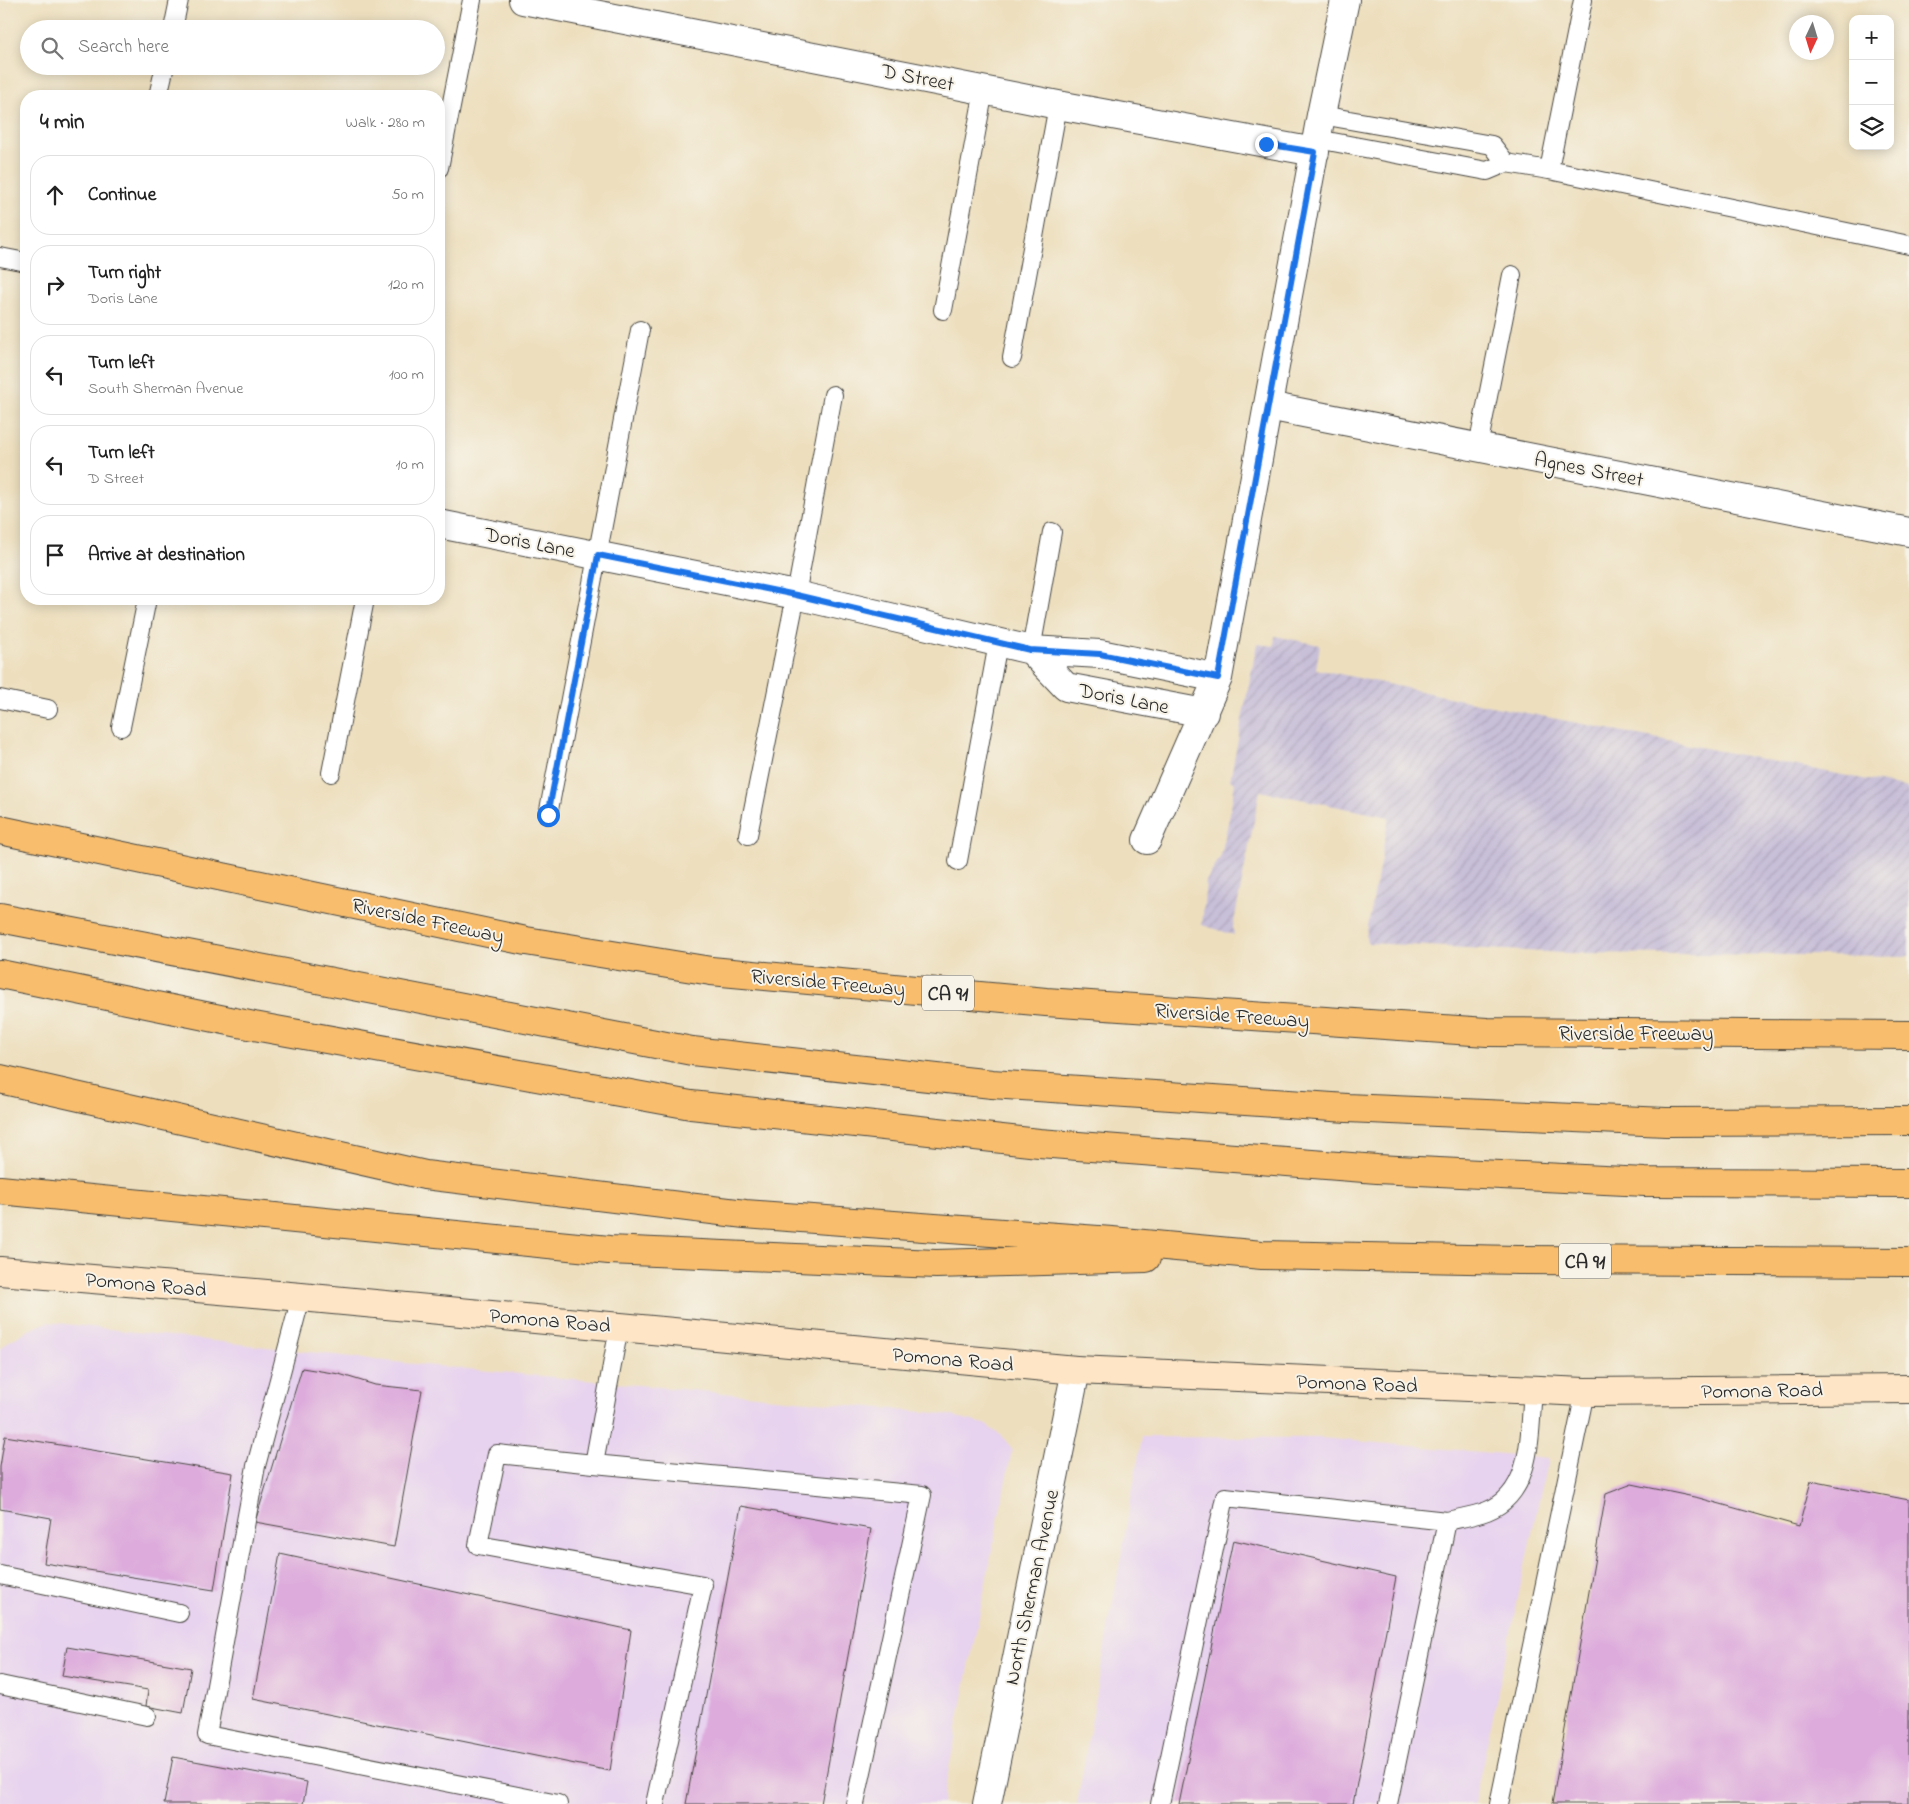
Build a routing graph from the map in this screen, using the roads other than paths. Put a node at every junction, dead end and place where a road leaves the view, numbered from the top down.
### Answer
1 (179, 0) edge
2 (472, 0) edge
3 (523, 0) edge
4 (1345, 0) edge
5 (1583, 0) edge
6 (175, 20) edge
7 (163, 75) edge
8 (159, 90) edge
9 (984, 90) junction
10 (1058, 105) junction
11 (1318, 135) junction
12 (445, 137) edge
13 (1506, 163) junction
14 (1549, 170) junction
15 (1909, 245) edge
16 (0, 257) edge
17 (20, 261) edge
18 (1512, 275) dead end
19 (943, 310) dead end
20 (640, 330) dead end
21 (1012, 358) dead end
22 (832, 395) dead end
23 (1268, 406) junction
24 (1478, 447) junction
25 (445, 525) edge
26 (1052, 532) dead end
27 (1909, 532) edge
28 (598, 555) junction
29 (796, 595) junction
30 (147, 605) edge
31 (364, 605) edge
32 (998, 643) junction
33 (1030, 650) junction
34 (1218, 678) junction
35 (0, 699) edge
36 (48, 709) dead end
37 (1204, 713) junction
38 (121, 727) dead end
39 (331, 773) dead end
40 (548, 815) dead end
41 (0, 830) edge
42 (748, 835) dead end
43 (1148, 840) dead end
44 (958, 861) dead end
45 (0, 918) edge
46 (0, 974) edge
47 (1909, 1035) edge
48 (0, 1080) edge
49 (1909, 1121) edge
50 (1909, 1183) edge
51 (0, 1190) edge
52 (1262, 1255) junction
53 (1909, 1262) edge
54 (0, 1271) edge
55 (301, 1297) junction
56 (619, 1327) junction
57 (1076, 1370) junction
58 (1909, 1389) edge
59 (1533, 1390) junction
60 (1585, 1392) junction
61 (594, 1464) junction
62 (1446, 1522) junction
63 (0, 1575) edge
64 (179, 1613) dead end
65 (0, 1685) edge
66 (147, 1716) dead end
67 (558, 1804) edge
68 (655, 1804) edge
69 (855, 1804) edge
70 (987, 1804) edge
71 (1160, 1804) edge
72 (1388, 1804) edge
73 (1498, 1804) edge

1 - 6 lane
2 - 12 lane
3 - 9 street, D Street
4 - 11 street
5 - 14 lane
7 - 8 lane
9 - 10 street, D Street
9 - 19 lane
10 - 11 street, D Street
10 - 21 lane
11 - 13 lane
11 - 13 lane
11 - 23 street
13 - 14 lane
14 - 15 lane
16 - 17 lane
18 - 24 lane
20 - 28 lane
22 - 29 lane
23 - 24 street, Agnes Street
23 - 34 street
24 - 27 street, Agnes Street
25 - 28 street, Doris Lane
26 - 33 lane
28 - 29 street, Doris Lane
28 - 40 lane
29 - 32 street, Doris Lane
29 - 42 lane
30 - 38 lane
31 - 39 lane
32 - 33 street, Doris Lane
32 - 44 lane
33 - 34 street, Doris Lane
33 - 37 street, Doris Lane
34 - 37 street
35 - 36 lane
37 - 43 street
41 - 47 highway, Riverside Freeway / CA 91
45 - 49 highway
46 - 50 highway
48 - 52 highway, CA 91
51 - 52 highway
52 - 53 highway, CA 91
54 - 55 main road, Pomona Road
55 - 56 main road, Pomona Road
55 - 67 lane
56 - 57 main road, Pomona Road
56 - 61 lane
57 - 59 main road, Pomona Road
57 - 70 street, North Sherman Avenue
58 - 60 main road, Pomona Road
59 - 60 main road, Pomona Road
59 - 62 lane
60 - 73 lane
61 - 68 lane
61 - 69 lane
62 - 71 lane
62 - 72 lane
63 - 64 lane
65 - 66 lane

